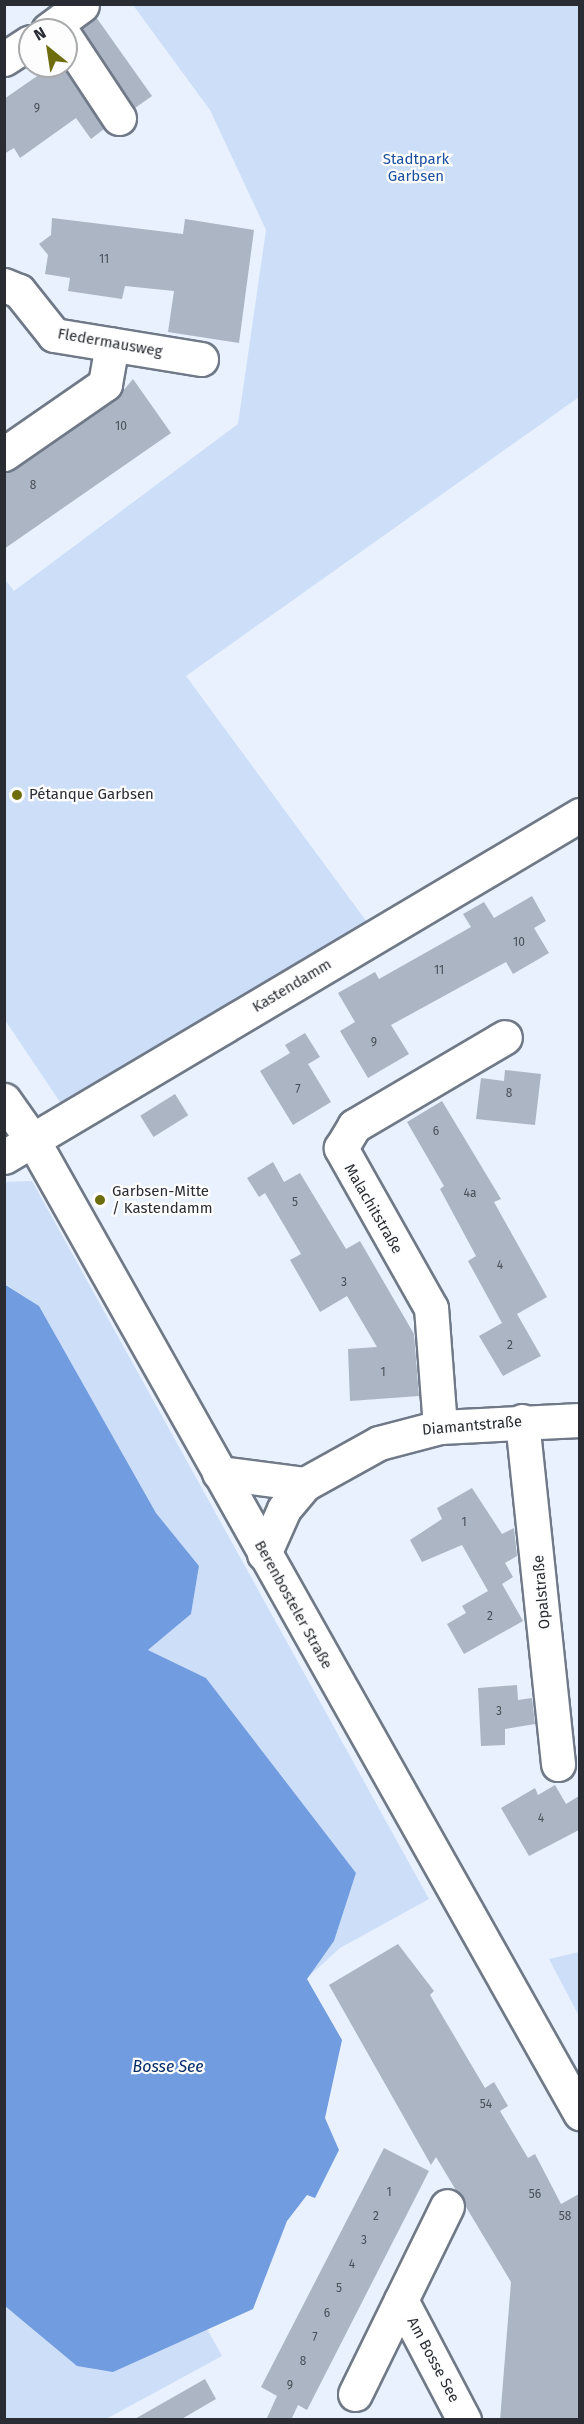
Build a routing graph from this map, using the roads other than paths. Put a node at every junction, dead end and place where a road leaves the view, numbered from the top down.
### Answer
1 (18, 50) edge
2 (78, 51) edge
3 (4, 59) edge
4 (119, 118) dead end
5 (4, 285) edge
6 (112, 345) junction
7 (201, 359) dead end
8 (4, 454) edge
9 (579, 815) edge
10 (505, 1037) dead end
11 (4, 1100) edge
12 (35, 1144) junction
13 (4, 1157) edge
14 (579, 1420) edge
15 (522, 1421) junction
16 (440, 1427) junction
17 (219, 1473) junction
18 (305, 1484) junction
19 (264, 1554) junction
20 (558, 1764) dead end
21 (579, 2113) edge
22 (447, 2206) dead end
23 (401, 2300) junction
24 (355, 2394) dead end
25 (464, 2420) edge

1 - 3 street
2 - 4 street
5 - 6 street, Fledermausweg
6 - 7 street, Fledermausweg
6 - 8 street
9 - 12 street, Kastendamm
10 - 16 street, Malachitstraße
11 - 12 street, Berenbosteler Straße
12 - 13 street, Kastendamm
12 - 17 street, Berenbosteler Straße
14 - 15 street, Diamantstraße
15 - 16 street, Diamantstraße
15 - 20 street, Opalstraße
16 - 18 street, Diamantstraße
17 - 18 street
17 - 19 street, Berenbosteler Straße
18 - 19 street, Diamantstraße
19 - 21 street, Berenbosteler Straße
22 - 23 street, Am Bosse See
23 - 24 street, Am Bosse See
23 - 25 street, Am Bosse See

